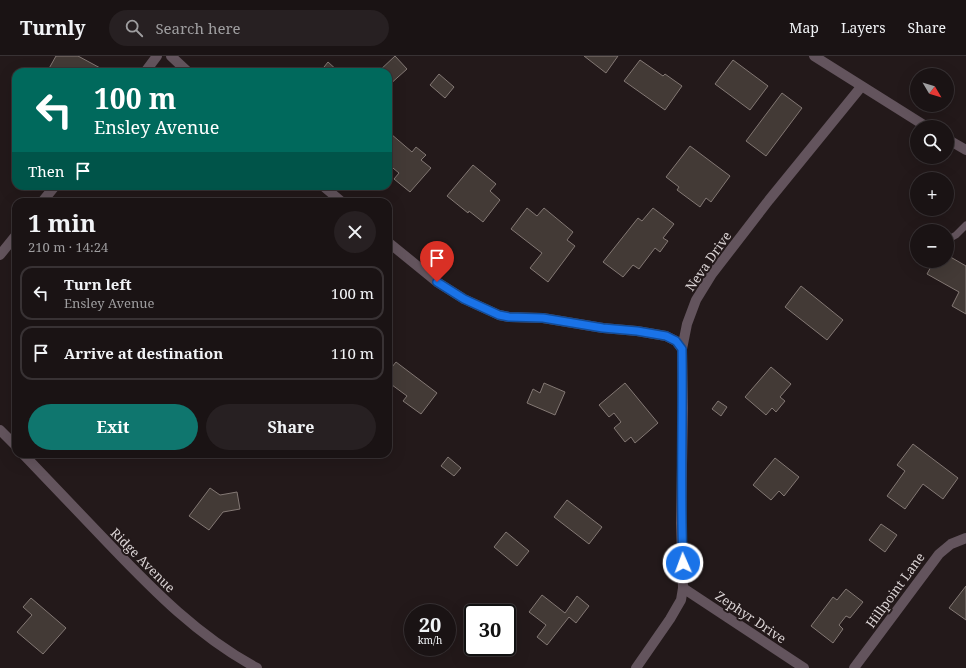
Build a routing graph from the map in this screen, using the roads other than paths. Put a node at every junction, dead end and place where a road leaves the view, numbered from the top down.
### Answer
1 (157, 56) edge
2 (171, 56) edge
3 (814, 56) edge
4 (148, 68) edge
5 (184, 68) edge
6 (861, 87) junction
7 (915, 120) edge
8 (954, 143) edge
9 (966, 150) edge
10 (52, 190) edge
11 (328, 190) edge
12 (45, 198) edge
13 (337, 198) edge
14 (966, 225) edge
15 (954, 236) edge
16 (12, 240) edge
17 (392, 245) edge
18 (0, 255) edge
19 (682, 349) junction
20 (0, 430) edge
21 (12, 442) edge
22 (27, 458) edge
23 (966, 538) edge
24 (683, 588) junction
25 (257, 668) edge
26 (636, 668) edge
27 (804, 668) edge
28 (854, 668) edge

1 - 4 street
2 - 5 street
3 - 6 street
6 - 7 street
6 - 19 street, Neva Drive
8 - 9 street
10 - 12 street
11 - 13 street
14 - 15 lane
16 - 18 street
17 - 19 street
19 - 24 street, Neva Drive
20 - 21 street
22 - 25 street, Ridge Avenue
23 - 28 street, Hillpoint Lane
24 - 26 street, Neva Drive
24 - 27 street, Zephyr Drive

